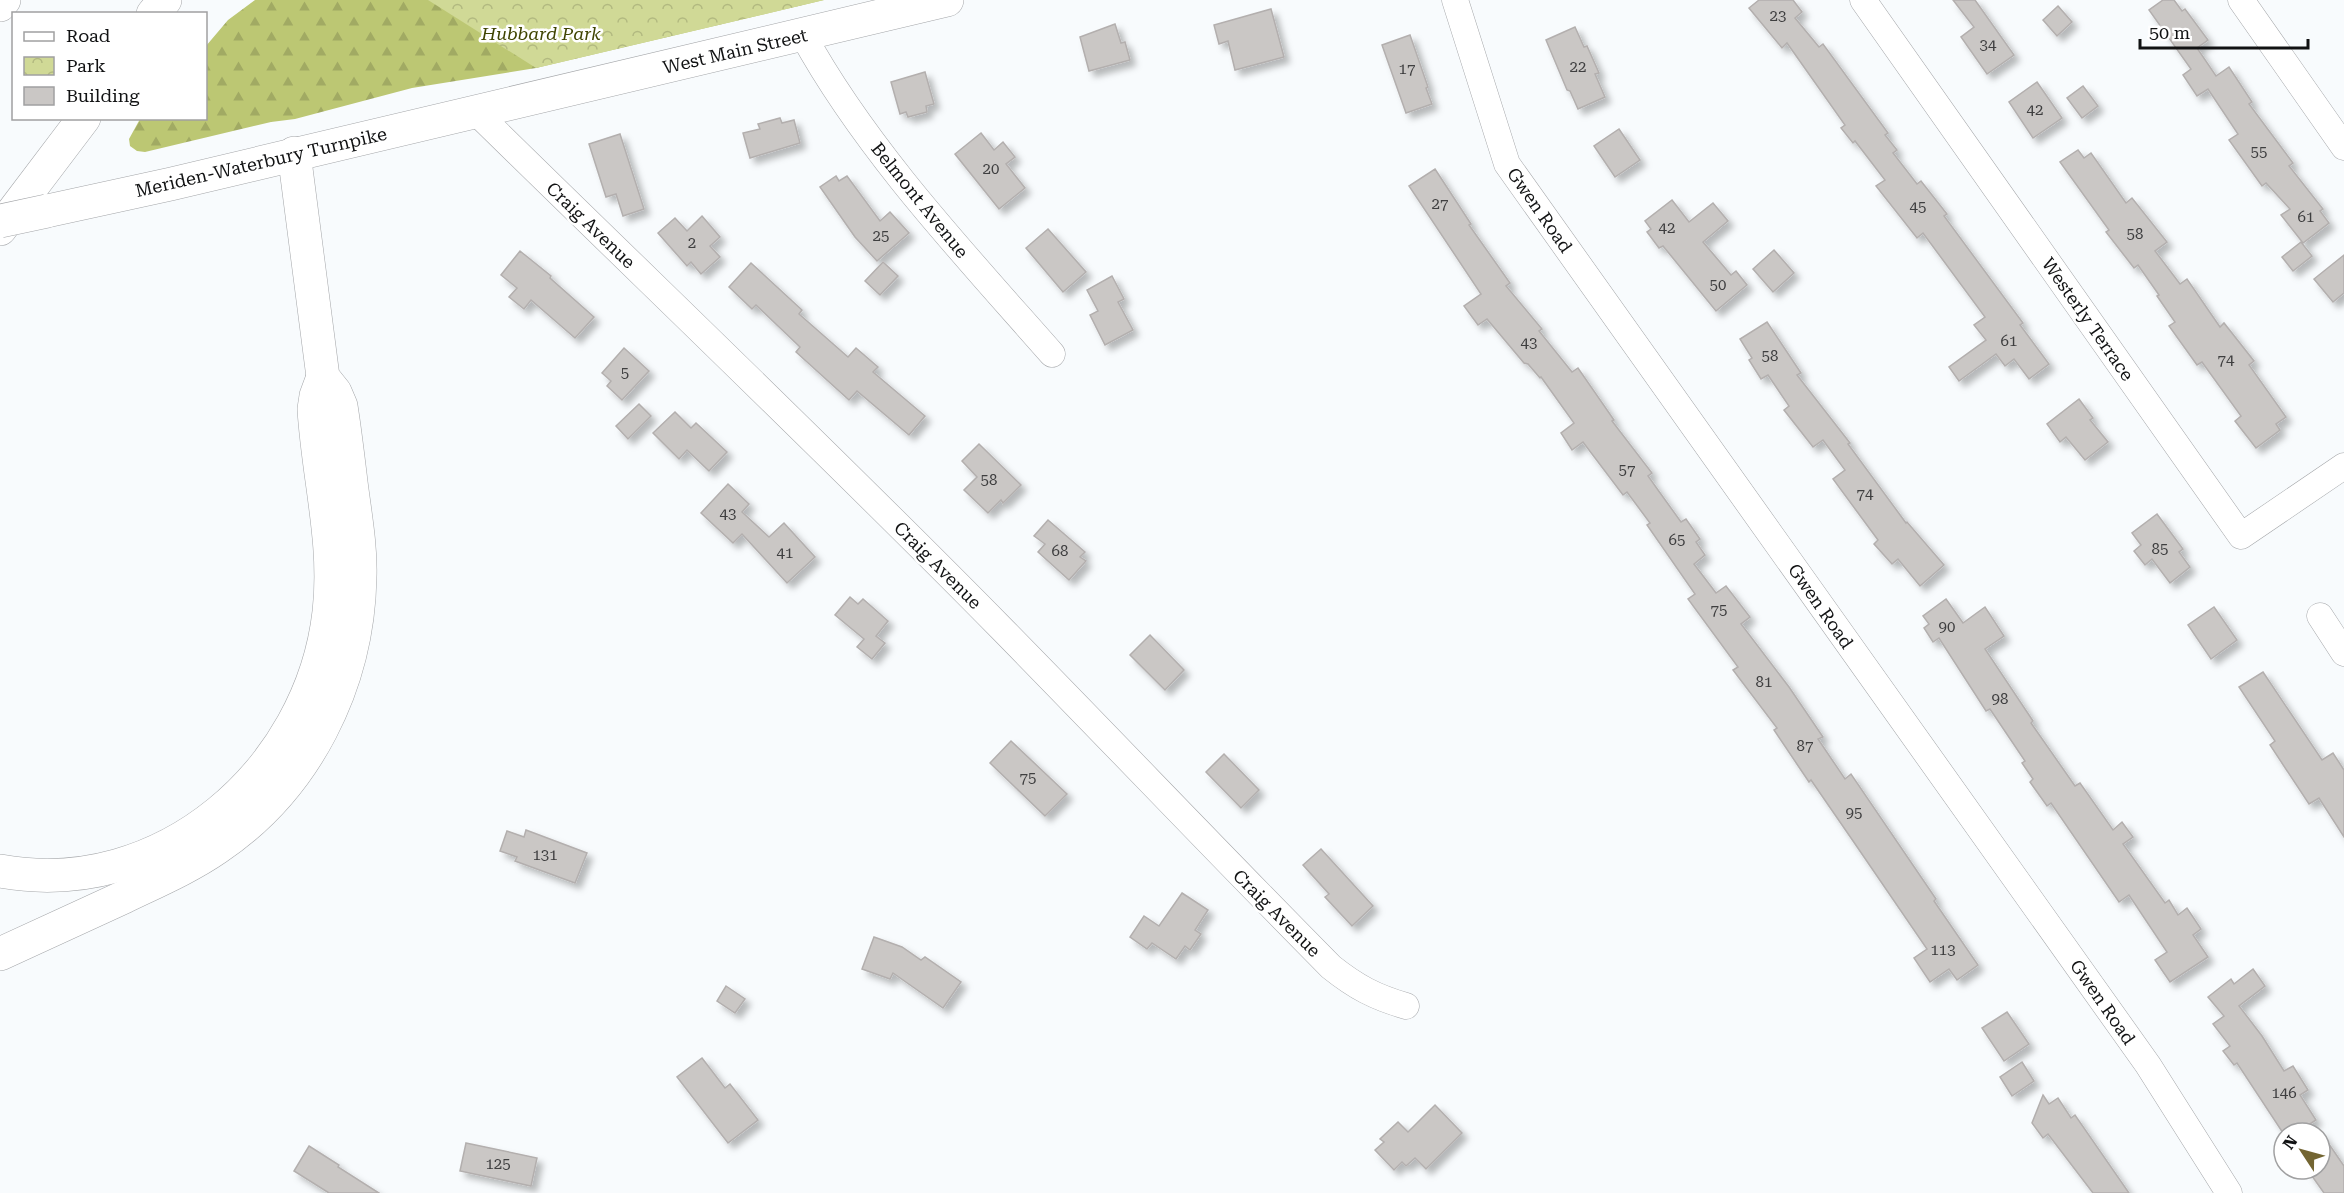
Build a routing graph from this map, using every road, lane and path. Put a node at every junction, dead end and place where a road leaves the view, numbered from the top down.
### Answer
1 (4, 0) edge
2 (165, 0) edge
3 (947, 0) edge
4 (1455, 0) edge
5 (1863, 0) edge
6 (2241, 0) edge
7 (0, 5) edge
8 (155, 12) edge
9 (803, 35) junction
10 (522, 100) joint
11 (475, 111) junction
12 (58, 120) edge
13 (82, 120) edge
14 (2344, 147) edge
15 (294, 153) junction
16 (0, 189) edge
17 (0, 221) edge
18 (0, 229) edge
19 (1052, 354) dead end
20 (324, 377) junction
21 (2344, 466) edge
22 (2320, 616) dead end
23 (2344, 653) edge
24 (0, 871) edge
25 (0, 954) edge
26 (1406, 1006) dead end
27 (2229, 1193) edge

1 - 7 main road
2 - 8 main road
3 - 9 main road, West Main Street
4 - 27 street, Gwen Road
5 - 21 street, Westerly Terrace
6 - 14 street
9 - 10 main road, West Main Street
9 - 19 street, Belmont Avenue
10 - 11 main road, Meriden-Waterbury Turnpike
11 - 15 main road, Meriden-Waterbury Turnpike
11 - 26 street, Craig Avenue
12 - 16 main road
13 - 18 main road
15 - 17 main road, Meriden-Waterbury Turnpike, bridge
15 - 20 main road
20 - 24 main road
20 - 25 main road
22 - 23 street

